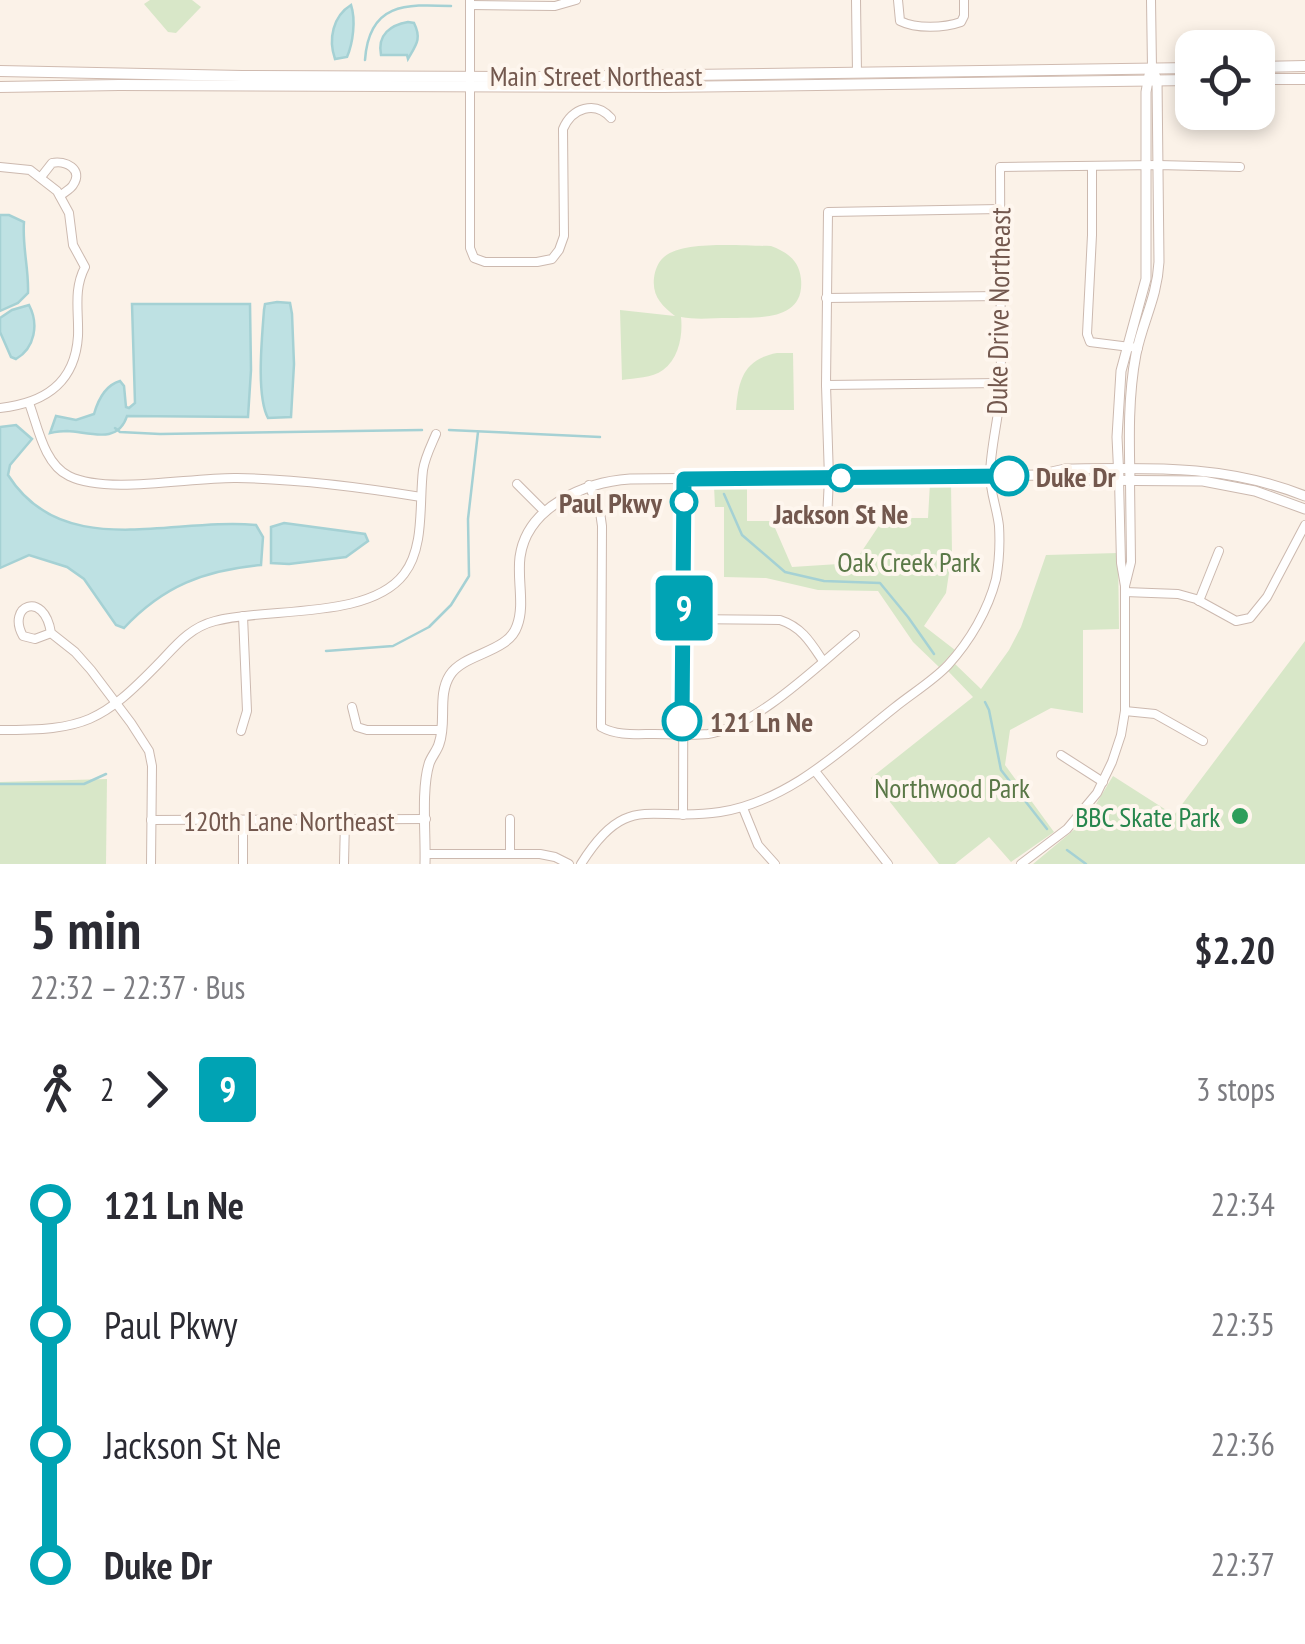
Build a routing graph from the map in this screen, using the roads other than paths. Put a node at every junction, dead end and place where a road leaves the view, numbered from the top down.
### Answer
1 (576, 0) edge
2 (856, 0) edge
3 (898, 0) edge
4 (964, 0) edge
5 (1151, 0) edge
6 (470, 3) edge
7 (1305, 66) edge
8 (1275, 67) edge
9 (1152, 68) junction
10 (1175, 68) edge
11 (0, 72) edge
12 (857, 73) junction
13 (1275, 79) edge
14 (1175, 80) edge
15 (1305, 80) edge
16 (1152, 81) junction
17 (468, 82) junction
18 (0, 87) edge
19 (611, 118) dead end
20 (1158, 164) junction
21 (1147, 165) junction
22 (1092, 166) junction
23 (0, 167) edge
24 (1240, 167) dead end
25 (41, 177) junction
26 (60, 196) junction
27 (1000, 209) junction
28 (1000, 296) junction
29 (826, 298) junction
30 (1132, 348) junction
31 (1002, 383) junction
32 (826, 385) junction
33 (30, 404) junction
34 (0, 408) edge
35 (436, 434) dead end
36 (1124, 474) junction
37 (990, 476) junction
38 (829, 478) junction
39 (684, 479) junction
40 (516, 484) dead end
41 (589, 486) junction
42 (420, 496) junction
43 (1305, 496) edge
44 (1305, 508) edge
45 (545, 512) junction
46 (827, 520) dead end
47 (1305, 525) edge
48 (1218, 550) dead end
49 (1125, 589) junction
50 (1199, 601) junction
51 (244, 616) junction
52 (684, 619) junction
53 (51, 633) junction
54 (855, 635) dead end
55 (822, 661) junction
56 (116, 704) junction
57 (352, 708) dead end
58 (1125, 711) junction
59 (0, 730) edge
60 (440, 730) junction
61 (240, 731) dead end
62 (682, 734) junction
63 (1203, 741) dead end
64 (1061, 755) dead end
65 (814, 771) junction
66 (1103, 782) junction
67 (743, 808) junction
68 (683, 815) junction
69 (426, 819) junction
70 (510, 819) dead end
71 (151, 820) junction
72 (345, 820) junction
73 (242, 821) junction
74 (510, 854) junction
75 (425, 859) edge
76 (151, 864) edge
77 (242, 864) edge
78 (344, 864) edge
79 (569, 864) edge
80 (581, 864) edge
81 (775, 864) edge
82 (888, 864) edge
83 (1022, 864) edge

1 - 6 street
2 - 12 street
3 - 4 street
5 - 9 street
6 - 17 street
7 - 8 main road
9 - 10 main road, Main Street Northeast
9 - 12 main road, Main Street Northeast
9 - 16 street
11 - 17 main road, Main Street Northeast
12 - 17 main road, Main Street Northeast
13 - 15 main road
14 - 16 main road
16 - 17 main road
16 - 20 street
16 - 21 street
17 - 18 main road, Main Street Northeast
17 - 19 street
20 - 21 street
20 - 24 street
20 - 30 street
21 - 22 street
21 - 30 street
22 - 27 street, Duke Drive Northeast
22 - 30 street
23 - 25 street
25 - 26 street
25 - 26 street
26 - 33 street
27 - 28 street, Duke Drive Northeast
27 - 29 street
28 - 29 street
28 - 31 street, Duke Drive Northeast
29 - 32 street
30 - 36 street
31 - 32 street
31 - 37 street, Duke Drive Northeast
32 - 38 street
33 - 34 street
33 - 42 street
35 - 42 street
36 - 37 street
36 - 43 street
36 - 44 street
36 - 49 street
37 - 38 street
37 - 65 street, Duke Drive Northeast
38 - 39 street
38 - 46 street
39 - 41 street
39 - 52 street
40 - 45 street
41 - 45 street
41 - 62 street
42 - 51 street
45 - 60 street
47 - 50 street
48 - 50 street
49 - 50 street
49 - 58 street
51 - 56 street
51 - 61 street
52 - 55 street
52 - 62 street
53 - 53 street
53 - 56 street
54 - 55 street
55 - 62 street
56 - 59 street
56 - 71 street
57 - 60 street
58 - 63 street
58 - 66 street
60 - 69 street
62 - 68 street
64 - 66 street
65 - 67 street, Duke Drive Northeast
65 - 82 street
66 - 83 street
67 - 68 street, Duke Drive Northeast
67 - 81 street
68 - 80 street, Duke Drive Northeast
69 - 72 street, 120th Lane Northeast
69 - 75 street
70 - 74 street
71 - 73 street, 120th Lane Northeast
71 - 76 street
72 - 73 street, 120th Lane Northeast
72 - 78 street
73 - 77 street
74 - 75 street
74 - 79 street

